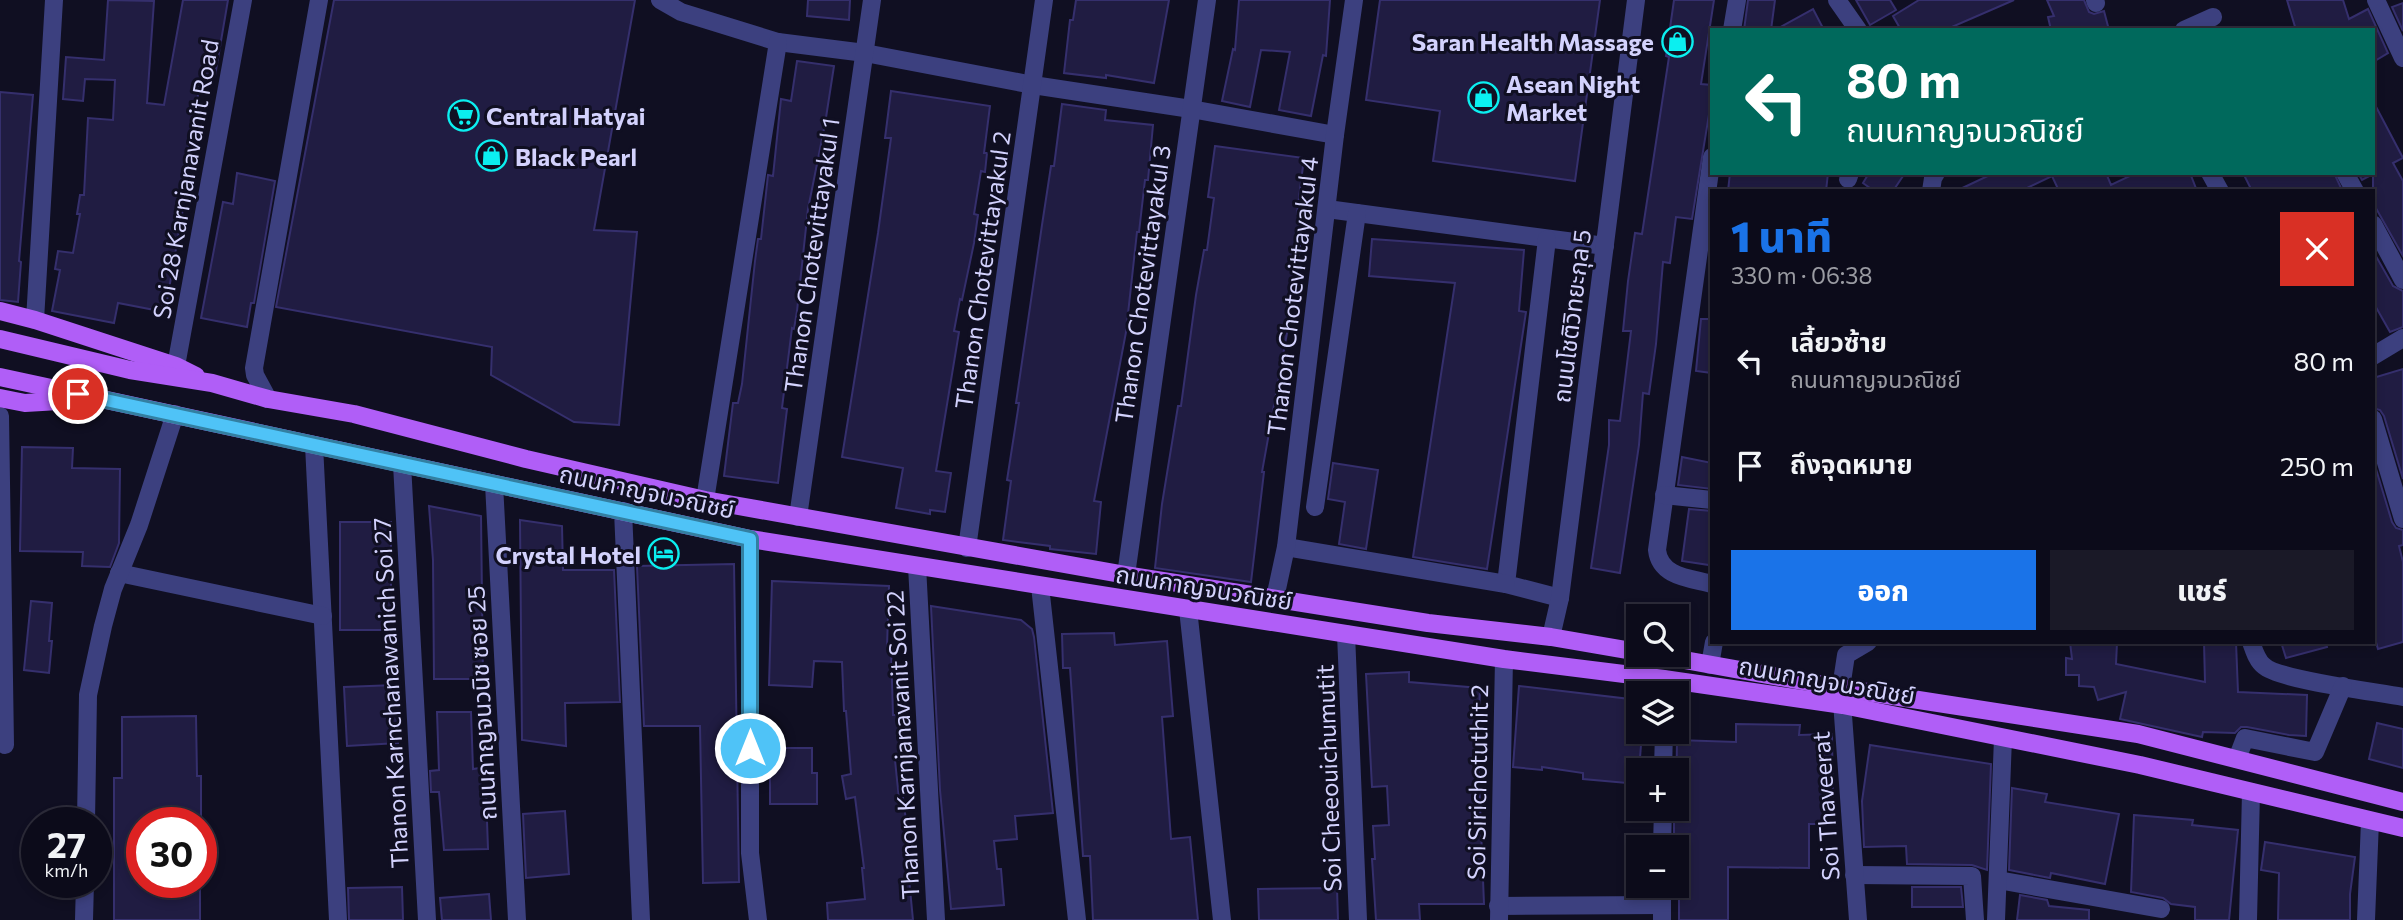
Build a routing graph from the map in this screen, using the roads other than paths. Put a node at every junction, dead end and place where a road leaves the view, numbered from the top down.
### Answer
1 (54, 0) edge
2 (243, 0) edge
3 (319, 0) edge
4 (660, 0) edge
5 (872, 0) edge
6 (1044, 0) edge
7 (1207, 0) edge
8 (1354, 0) edge
9 (1636, 0) edge
10 (1737, 0) edge
11 (1837, 0) edge
12 (2376, 0) edge
13 (2213, 17) dead end
14 (1732, 28) edge
15 (1856, 28) edge
16 (2188, 28) edge
17 (778, 42) junction
18 (865, 53) junction
19 (2403, 58) edge
20 (1034, 85) junction
21 (1191, 109) junction
22 (1335, 135) junction
23 (1710, 171) edge
24 (1327, 209) junction
25 (1357, 213) junction
26 (2375, 229) edge
27 (1547, 239) junction
28 (1605, 246) junction
29 (2403, 279) edge
30 (0, 312) edge
31 (35, 320) junction
32 (2403, 338) edge
33 (0, 339) edge
34 (2375, 355) edge
35 (176, 366) junction
36 (0, 377) edge
37 (212, 383) junction
38 (0, 398) edge
39 (104, 399) junction
40 (268, 399) junction
41 (175, 414) junction
42 (0, 416) edge
43 (2375, 426) edge
44 (314, 445) junction
45 (402, 464) junction
46 (494, 484) junction
47 (1664, 495) junction
48 (705, 500) junction
49 (1710, 500) edge
50 (1315, 507) dead end
51 (623, 511) junction
52 (799, 517) junction
53 (2403, 519) edge
54 (750, 539) junction
55 (1286, 547) junction
56 (967, 548) junction
57 (917, 566) junction
58 (962, 572) junction
59 (119, 573) junction
60 (1126, 575) junction
61 (1710, 583) edge
62 (1506, 584) junction
63 (1040, 586) junction
64 (1275, 598) junction
65 (1560, 598) junction
66 (1125, 599) junction
67 (1188, 609) junction
68 (323, 616) junction
69 (1346, 634) junction
70 (1551, 637) junction
71 (1714, 644) edge
72 (1865, 644) edge
73 (2252, 644) edge
74 (1626, 650) edge
75 (1504, 659) junction
76 (1689, 661) edge
77 (1710, 665) junction
78 (1634, 681) edge
79 (2343, 686) junction
80 (1689, 688) edge
81 (2403, 696) edge
82 (1842, 697) junction
83 (2003, 738) junction
84 (5, 745) dead end
85 (2237, 759) junction
86 (2251, 792) junction
87 (2403, 802) edge
88 (86, 807) edge
89 (2370, 821) junction
90 (2403, 828) edge
91 (1854, 875) junction
92 (1998, 880) junction
93 (85, 898) edge
94 (2161, 909) dead end
95 (1499, 913) edge
96 (1662, 913) edge
97 (85, 920) edge
98 (338, 920) edge
99 (427, 920) edge
100 (517, 920) edge
101 (641, 920) edge
102 (758, 920) edge
103 (936, 920) edge
104 (1077, 920) edge
105 (1222, 920) edge
106 (1358, 920) edge
107 (1858, 920) edge
108 (1975, 920) edge
109 (1996, 920) edge
110 (2248, 920) edge
111 (2366, 920) edge

1 - 31 street
2 - 35 street, Soi 28 Karnjanavanit Road
3 - 40 street
4 - 17 street
5 - 18 street, Thanon Chotevittayakul 1
6 - 20 street, Thanon Chotevittayakul 2
7 - 21 street, Thanon Chotevittayakul 3
8 - 22 street, Thanon Chotevittayakul 4
9 - 28 street, ถนนโชติวิทยะกุล 5
10 - 14 street
11 - 15 street
12 - 19 street
13 - 16 street
17 - 18 street
17 - 48 street
18 - 20 street
18 - 52 street, Thanon Chotevittayakul 1
20 - 21 street
20 - 56 street, Thanon Chotevittayakul 2
21 - 22 street
21 - 60 street, Thanon Chotevittayakul 3
22 - 24 street, Thanon Chotevittayakul 4
23 - 47 street
24 - 25 street
24 - 55 street, Thanon Chotevittayakul 4
25 - 27 street
25 - 50 street
26 - 29 street
27 - 28 street
27 - 62 street
28 - 65 street, ถนนโชติวิทยะกุล 5
30 - 31 main road
31 - 35 main road
32 - 34 street
33 - 37 main road, ถนนกาญจนวณิชย์
35 - 37 main road
36 - 39 main road, ถนนกาญจนวณิชย์
37 - 40 main road, ถนนกาญจนวณิชย์
38 - 39 main road
39 - 41 main road, ถนนกาญจนวณิชย์
40 - 48 main road, ถนนกาญจนวณิชย์
41 - 44 main road, ถนนกาญจนวณิชย์
41 - 59 street
42 - 84 street
43 - 53 street
44 - 45 main road, ถนนกาญจนวณิชย์
44 - 68 street
45 - 46 main road, ถนนกาญจนวณิชย์
45 - 99 street, Thanon Karnchanawanich Soi 27
46 - 51 main road, ถนนกาญจนวณิชย์
46 - 100 street, ถนนกาญจนวนิช ซอย 25
47 - 49 street
47 - 61 street
48 - 52 main road, ถนนกาญจนวณิชย์
51 - 54 main road, ถนนกาญจนวณิชย์
51 - 101 street
52 - 56 main road, ถนนกาญจนวณิชย์
54 - 57 main road, ถนนกาญจนวณิชย์
54 - 102 street
55 - 62 street
55 - 64 street, Thanon Chotevittayakul 4
56 - 58 main road
56 - 60 main road, ถนนกาญจนวณิชย์
57 - 58 main road, ถนนกาญจนวณิชย์
57 - 103 street, Thanon Karnjanavanit Soi 22
58 - 63 main road, ถนนกาญจนวณิชย์
59 - 68 street
59 - 88 street
60 - 64 main road, ถนนกาญจนวณิชย์
60 - 66 main road
62 - 65 street
63 - 66 main road, ถนนกาญจนวณิชย์
63 - 104 street
64 - 70 main road, ถนนกาญจนวณิชย์
65 - 70 street, ถนนโชติวิทยะกุล 5
66 - 67 main road, ถนนกาญจนวณิชย์
67 - 69 main road, ถนนกาญจนวณิชย์
67 - 105 street
68 - 98 street
69 - 75 main road, ถนนกาญจนวณิชย์
69 - 106 street, Soi Cheeouichumutit
70 - 74 main road, ถนนกาญจนวณิชย์
71 - 77 street
72 - 82 street, Soi Thaveerat
73 - 79 street
75 - 78 main road, ถนนกาญจนวณิชย์
75 - 95 street, Soi Sirichotuthit 2
76 - 77 main road, ถนนกาญจนวณิชย์
77 - 82 main road, ถนนกาญจนวณิชย์
79 - 81 street
79 - 85 street
80 - 82 main road, ถนนกาญจนวณิชย์
82 - 83 main road, ถนนกาญจนวณิชย์
82 - 85 main road, ถนนกาญจนวณิชย์
82 - 91 street, Soi Thaveerat
83 - 86 main road, ถนนกาญจนวณิชย์
83 - 92 street
85 - 87 main road, ถนนกาญจนวณิชย์
86 - 89 main road, ถนนกาญจนวณิชย์
86 - 110 street
89 - 90 main road, ถนนกาญจนวณิชย์
89 - 111 street
91 - 107 street, Soi Thaveerat
91 - 108 street
92 - 94 street
92 - 109 street
93 - 97 street
95 - 96 street

